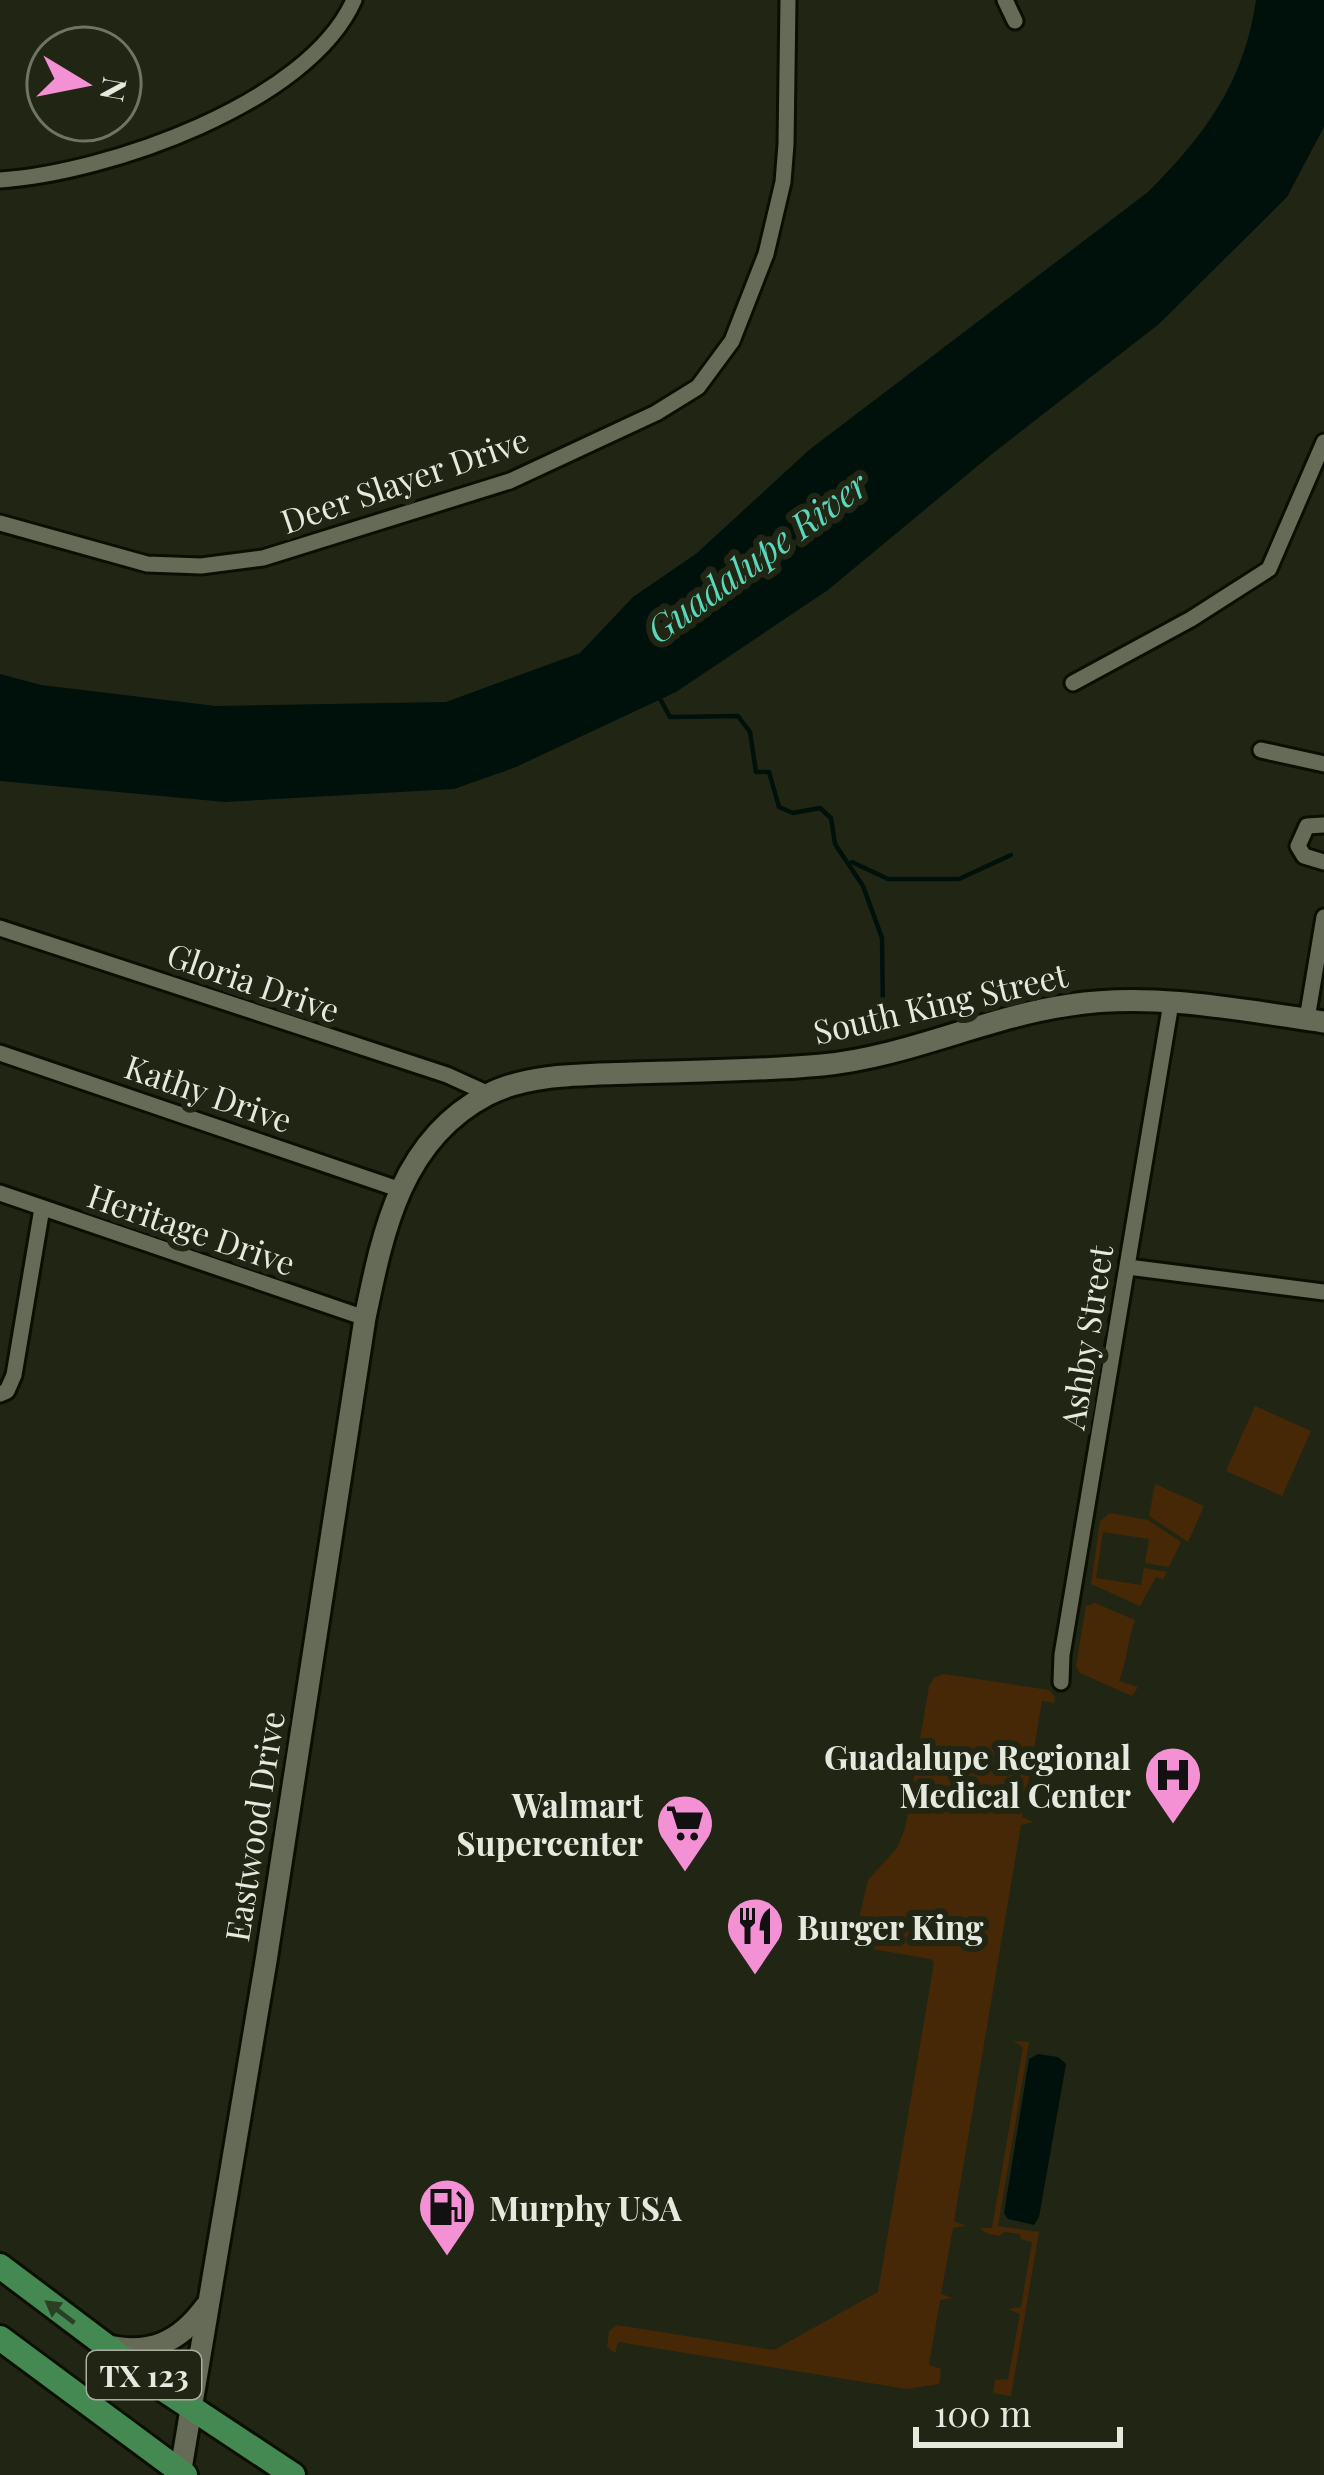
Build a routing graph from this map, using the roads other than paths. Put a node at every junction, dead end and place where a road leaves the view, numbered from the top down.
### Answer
1 (354, 0) edge
2 (788, 0) edge
3 (1005, 0) edge
4 (1016, 21) dead end
5 (0, 180) edge
6 (1324, 442) edge
7 (1303, 490) junction
8 (1324, 494) edge
9 (0, 524) edge
10 (1073, 683) dead end
11 (1261, 750) dead end
12 (1324, 764) edge
13 (1324, 825) edge
14 (1324, 862) edge
15 (1324, 917) edge
16 (0, 928) edge
17 (1171, 1003) junction
18 (1316, 1020) edge
19 (0, 1053) edge
20 (489, 1094) junction
21 (398, 1189) junction
22 (0, 1193) edge
23 (42, 1208) junction
24 (1128, 1267) junction
25 (1324, 1292) edge
26 (364, 1318) junction
27 (3, 1392) edge
28 (1061, 1682) dead end
29 (0, 2266) edge
30 (210, 2301) junction
31 (0, 2338) edge
32 (104, 2345) junction
33 (192, 2409) junction
34 (182, 2474) edge
35 (293, 2475) edge

1 - 5 street
2 - 9 street, Deer Slayer Drive
3 - 4 street
6 - 7 street
7 - 8 street
7 - 10 street
11 - 12 street
13 - 14 street
15 - 18 street
16 - 20 street, Gloria Drive
17 - 18 main road, South King Street
17 - 20 main road, South King Street
17 - 24 street, Ashby Street
19 - 21 street, Kathy Drive
20 - 21 main road, South King Street
21 - 26 main road, Eastwood Drive
22 - 23 street, Heritage Drive
23 - 26 street, Heritage Drive
23 - 27 street
24 - 25 street
24 - 28 street, Ashby Street
26 - 30 main road, Eastwood Drive
32 -> 29 main road, TX 123
30 - 32 main road
30 - 33 main road, Eastwood Drive
31 - 34 main road, TX 123
32 - 33 main road, TX 123
33 - 34 main road, Eastwood Drive
33 - 35 main road, TX 123

